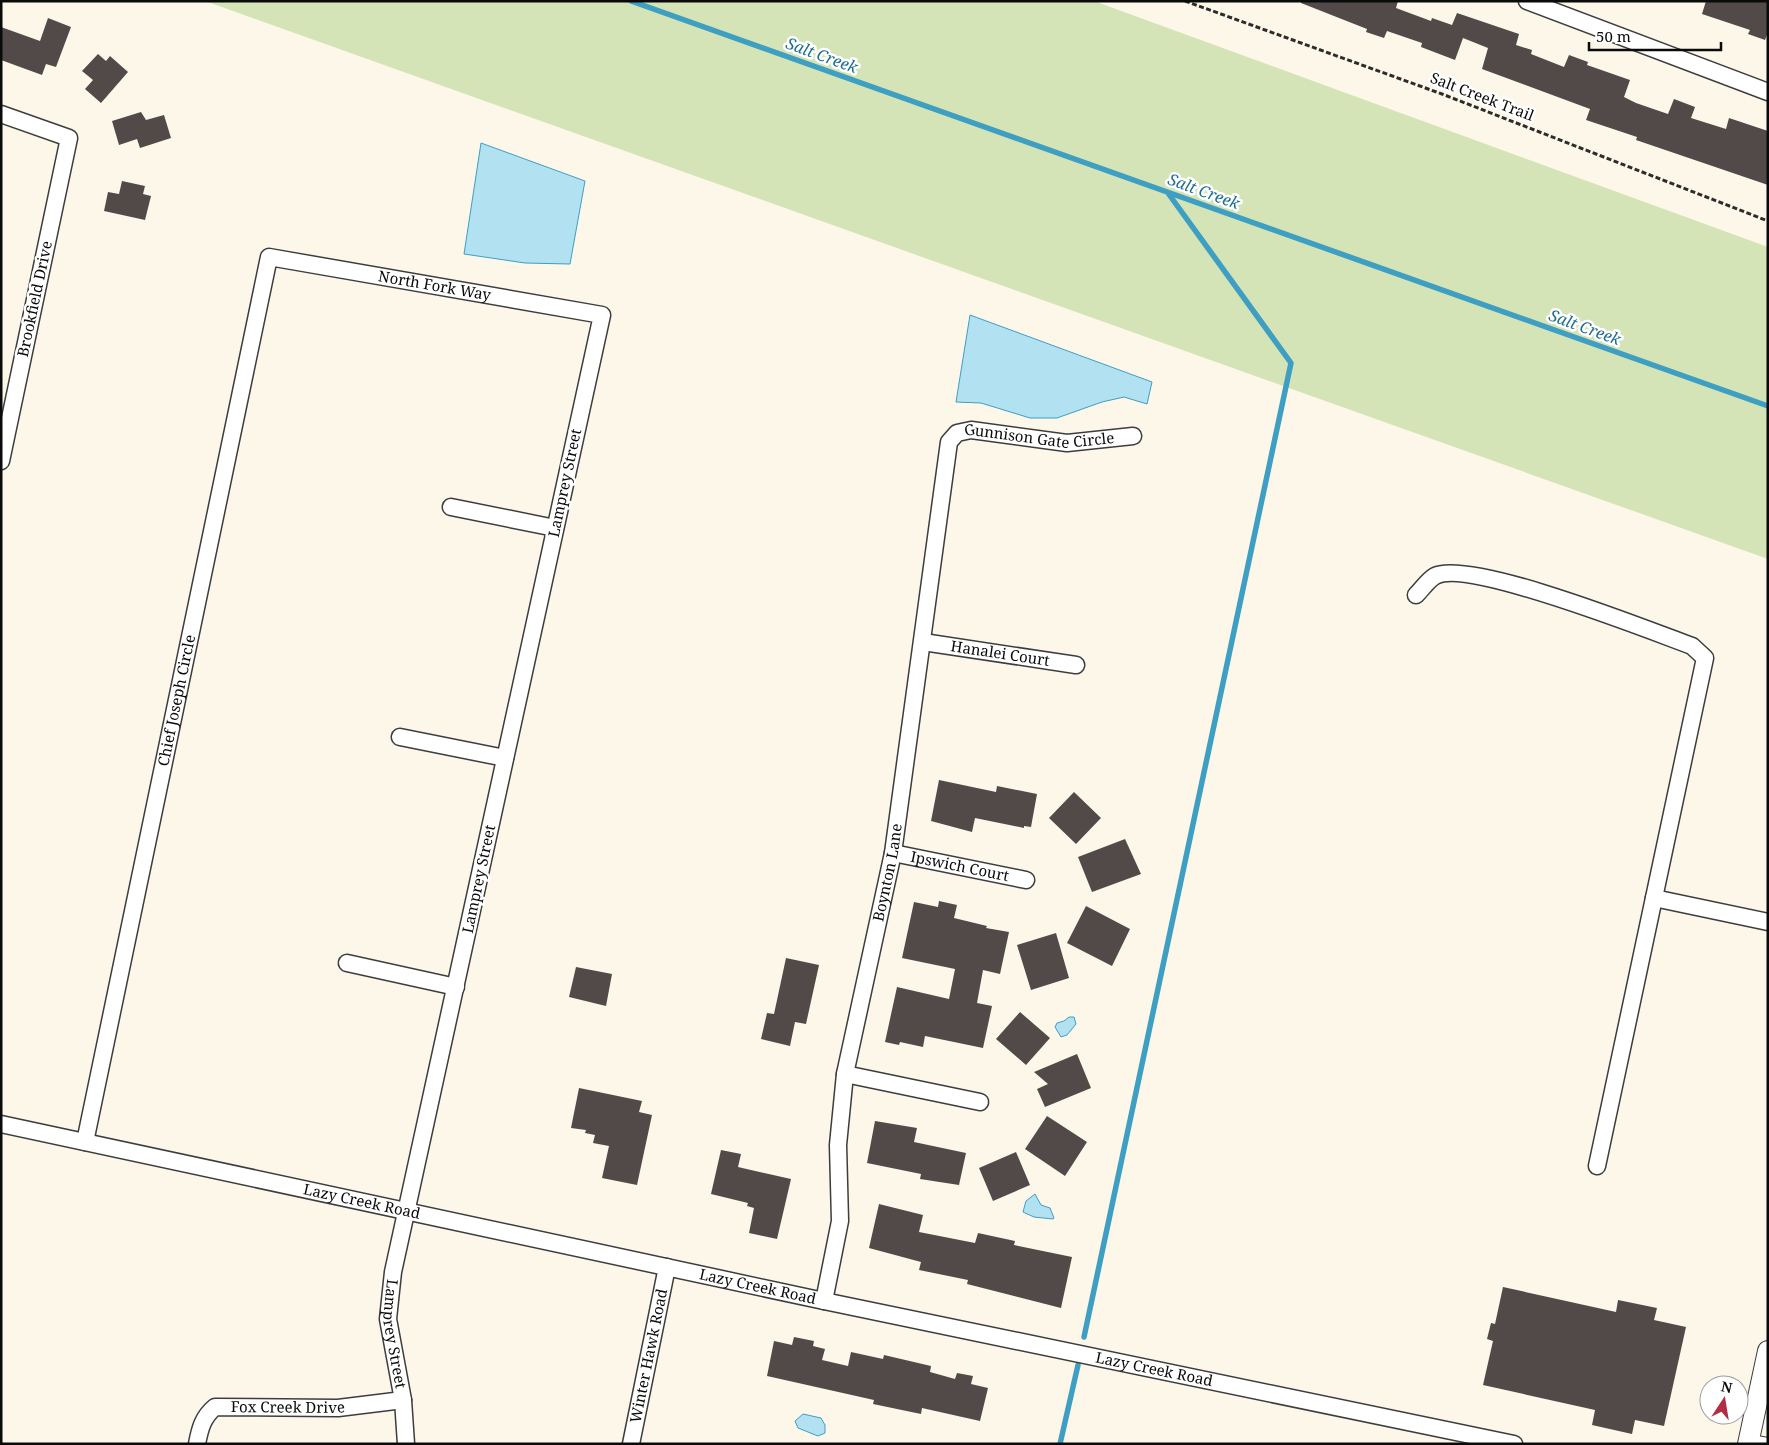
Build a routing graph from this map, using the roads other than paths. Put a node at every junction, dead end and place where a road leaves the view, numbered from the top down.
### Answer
1 (1527, 1) edge
2 (1768, 92) edge
3 (1, 114) edge
4 (269, 257) joint
5 (602, 315) joint
6 (1133, 436) dead end
7 (949, 442) joint
8 (1, 461) edge
9 (451, 507) dead end
10 (555, 528) junction
11 (1416, 595) dead end
12 (923, 642) junction
13 (1076, 665) dead end
14 (400, 737) dead end
15 (505, 758) junction
16 (893, 853) junction
17 (1026, 880) dead end
18 (1654, 898) junction
19 (1768, 922) edge
20 (347, 963) dead end
21 (456, 987) junction
22 (845, 1074) junction
23 (980, 1102) dead end
24 (1, 1124) edge
25 (85, 1142) junction
26 (1597, 1166) dead end
27 (408, 1210) junction
28 (667, 1267) junction
29 (824, 1301) junction
30 (1768, 1351) edge
31 (403, 1400) junction
32 (1755, 1442) edge
33 (197, 1444) edge
34 (406, 1444) edge
35 (631, 1444) edge
36 (1514, 1444) edge

1 - 2 street
3 - 8 street, Brookfield Drive
4 - 5 street, North Fork Way
4 - 25 street, Chief Joseph Circle
5 - 10 street, Lamprey Street
6 - 7 street, Gunnison Gate Circle
7 - 12 street, Boynton Lane
9 - 10 street
10 - 15 street, Lamprey Street
11 - 18 street
12 - 13 street, Hanalei Court
12 - 16 street, Boynton Lane
14 - 15 street
15 - 21 street, Lamprey Street
16 - 17 street, Ipswich Court
16 - 22 street, Boynton Lane
18 - 19 street
18 - 26 street
20 - 21 street
21 - 27 street, Lamprey Street
22 - 23 street
22 - 29 street, Boynton Lane
24 - 25 street, Lazy Creek Road
25 - 27 street, Lazy Creek Road
27 - 28 street, Lazy Creek Road
27 - 31 street, Lamprey Street
28 - 29 street, Lazy Creek Road
28 - 35 street, Winter Hawk Road
29 - 36 street, Lazy Creek Road
30 - 32 street
31 - 33 street, Fox Creek Drive
31 - 34 street, Lamprey Street

